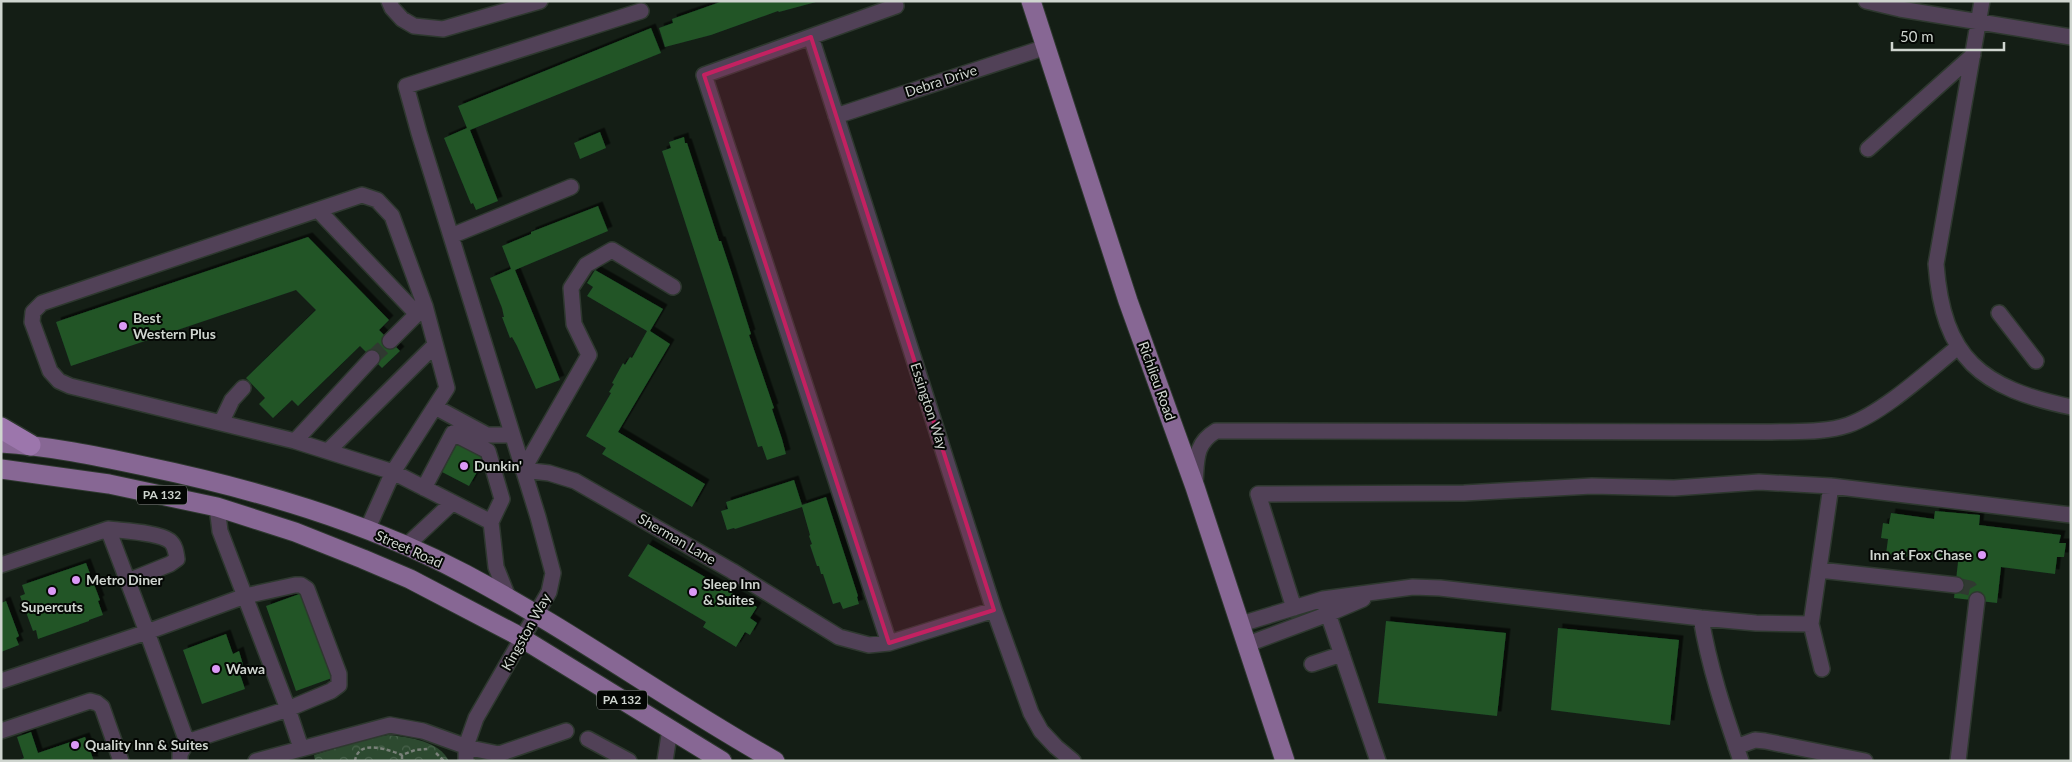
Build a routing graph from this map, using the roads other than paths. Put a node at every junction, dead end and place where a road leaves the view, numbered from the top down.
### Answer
1 (389, 1) edge
2 (540, 1) edge
3 (1031, 1) edge
4 (1866, 1) edge
5 (1982, 1) edge
6 (896, 6) dead end
7 (641, 11) dead end
8 (1979, 21) junction
9 (2071, 36) edge
10 (811, 37) junction
11 (1046, 47) junction
12 (1972, 55) junction
13 (836, 116) junction
14 (1868, 149) dead end
15 (571, 187) dead end
16 (318, 210) junction
17 (451, 236) junction
18 (673, 286) dead end
19 (421, 310) junction
20 (1998, 313) dead end
21 (390, 341) tunnel mouth
22 (435, 345) junction
23 (1958, 347) junction
24 (372, 358) tunnel mouth
25 (2036, 361) dead end
26 (243, 388) dead end
27 (435, 407) junction
28 (2071, 407) edge
29 (221, 423) junction
30 (1, 428) edge
31 (512, 435) junction
32 (295, 441) junction
33 (1, 443) edge
34 (30, 445) junction
35 (328, 451) junction
36 (1, 469) edge
37 (523, 470) junction
38 (393, 472) junction
39 (1830, 486) junction
40 (1194, 487) junction
41 (424, 488) junction
42 (452, 503) junction
43 (217, 507) junction
44 (2071, 515) edge
45 (491, 522) junction
46 (108, 529) junction
47 (367, 530) junction
48 (406, 546) junction
49 (1, 565) edge
50 (1819, 570) junction
51 (128, 581) junction
52 (1956, 585) tunnel mouth
53 (1378, 592) junction
54 (245, 596) junction
55 (508, 598) junction
56 (1323, 599) junction
57 (1977, 600) dead end
58 (1294, 608) junction
59 (994, 610) junction
60 (1328, 614) junction
61 (536, 615) junction
62 (1701, 618) junction
63 (1241, 624) junction
64 (1811, 624) junction
65 (147, 632) junction
66 (523, 639) junction
67 (889, 643) junction
68 (1248, 644) junction
69 (1342, 654) junction
70 (1312, 664) dead end
71 (1822, 669) dead end
72 (1, 680) edge
73 (288, 709) junction
74 (670, 729) junction
75 (1, 731) edge
76 (566, 731) dead end
77 (588, 739) dead end
78 (187, 742) junction
79 (301, 748) junction
80 (466, 754) edge
81 (1739, 754) edge
82 (500, 757) edge
83 (121, 761) edge
84 (180, 761) edge
85 (256, 761) edge
86 (629, 761) edge
87 (665, 761) edge
88 (722, 761) edge
89 (775, 761) edge
90 (1073, 761) edge
91 (1285, 761) edge
92 (1378, 761) edge
93 (1866, 761) edge
94 (1958, 761) edge

1 - 2 street
3 - 11 main road, Richlieu Road
4 - 8 street
5 - 8 street
6 - 10 street
7 - 17 street, Kingston Way
8 - 9 street
8 - 12 street
10 - 13 street, Essington Way
10 - 67 street
11 - 13 street, Debra Drive
11 - 40 main road, Richlieu Road
12 - 14 street
12 - 23 street
13 - 59 street, Essington Way
15 - 17 street
16 - 19 street
16 - 19 street
16 - 29 street
17 - 31 street, Kingston Way
18 - 37 street
19 - 21 street
19 - 22 street
20 - 25 street
22 - 27 street
22 - 35 street
23 - 28 street
23 - 40 street
24 - 32 street
26 - 29 street
27 - 31 street
27 - 38 street
29 - 32 street
30 - 34 highway
31 - 37 street, Kingston Way
32 - 35 street
33 - 34 main road, Street Road / PA 132
34 - 47 main road, Street Road / PA 132
35 - 38 street
36 - 43 main road, Street Road / PA 132
37 - 61 street, Kingston Way
37 - 67 street, Sherman Lane
38 - 41 street
38 - 47 street
39 - 44 street
39 - 50 street
39 - 58 street
40 - 63 main road, Richlieu Road
41 - 42 street
41 - 45 street
42 - 45 street
42 - 48 street
43 - 54 street
43 - 66 main road, Street Road / PA 132
45 - 55 street
46 - 49 street
46 - 51 street
46 - 51 street
47 - 48 main road, Street Road / PA 132
48 - 55 main road, Street Road / PA 132
50 - 52 street
50 - 64 street
51 - 65 street
53 - 56 street
53 - 60 street
53 - 62 street
54 - 65 street
54 - 73 street
54 - 73 street
55 - 61 main road, Street Road / PA 132
56 - 58 street
56 - 60 street
57 - 94 street
58 - 63 street
59 - 67 street, Sherman Lane
59 - 90 street, Essington Way
60 - 68 street
60 - 69 street
61 - 66 street, Kingston Way
61 - 89 main road, Street Road / PA 132
62 - 64 street
62 - 81 street
63 - 68 main road, Richlieu Road
64 - 71 street
65 - 72 street
65 - 78 street
66 - 74 main road, Street Road / PA 132
66 - 80 street, Kingston Way
68 - 91 main road, Richlieu Road
69 - 70 street
69 - 92 street
73 - 78 street
73 - 79 street
74 - 87 street
74 - 88 main road, Street Road / PA 132
75 - 83 street
76 - 82 street
77 - 86 street
78 - 84 street
79 - 80 street
79 - 85 street
80 - 82 street
81 - 93 street

